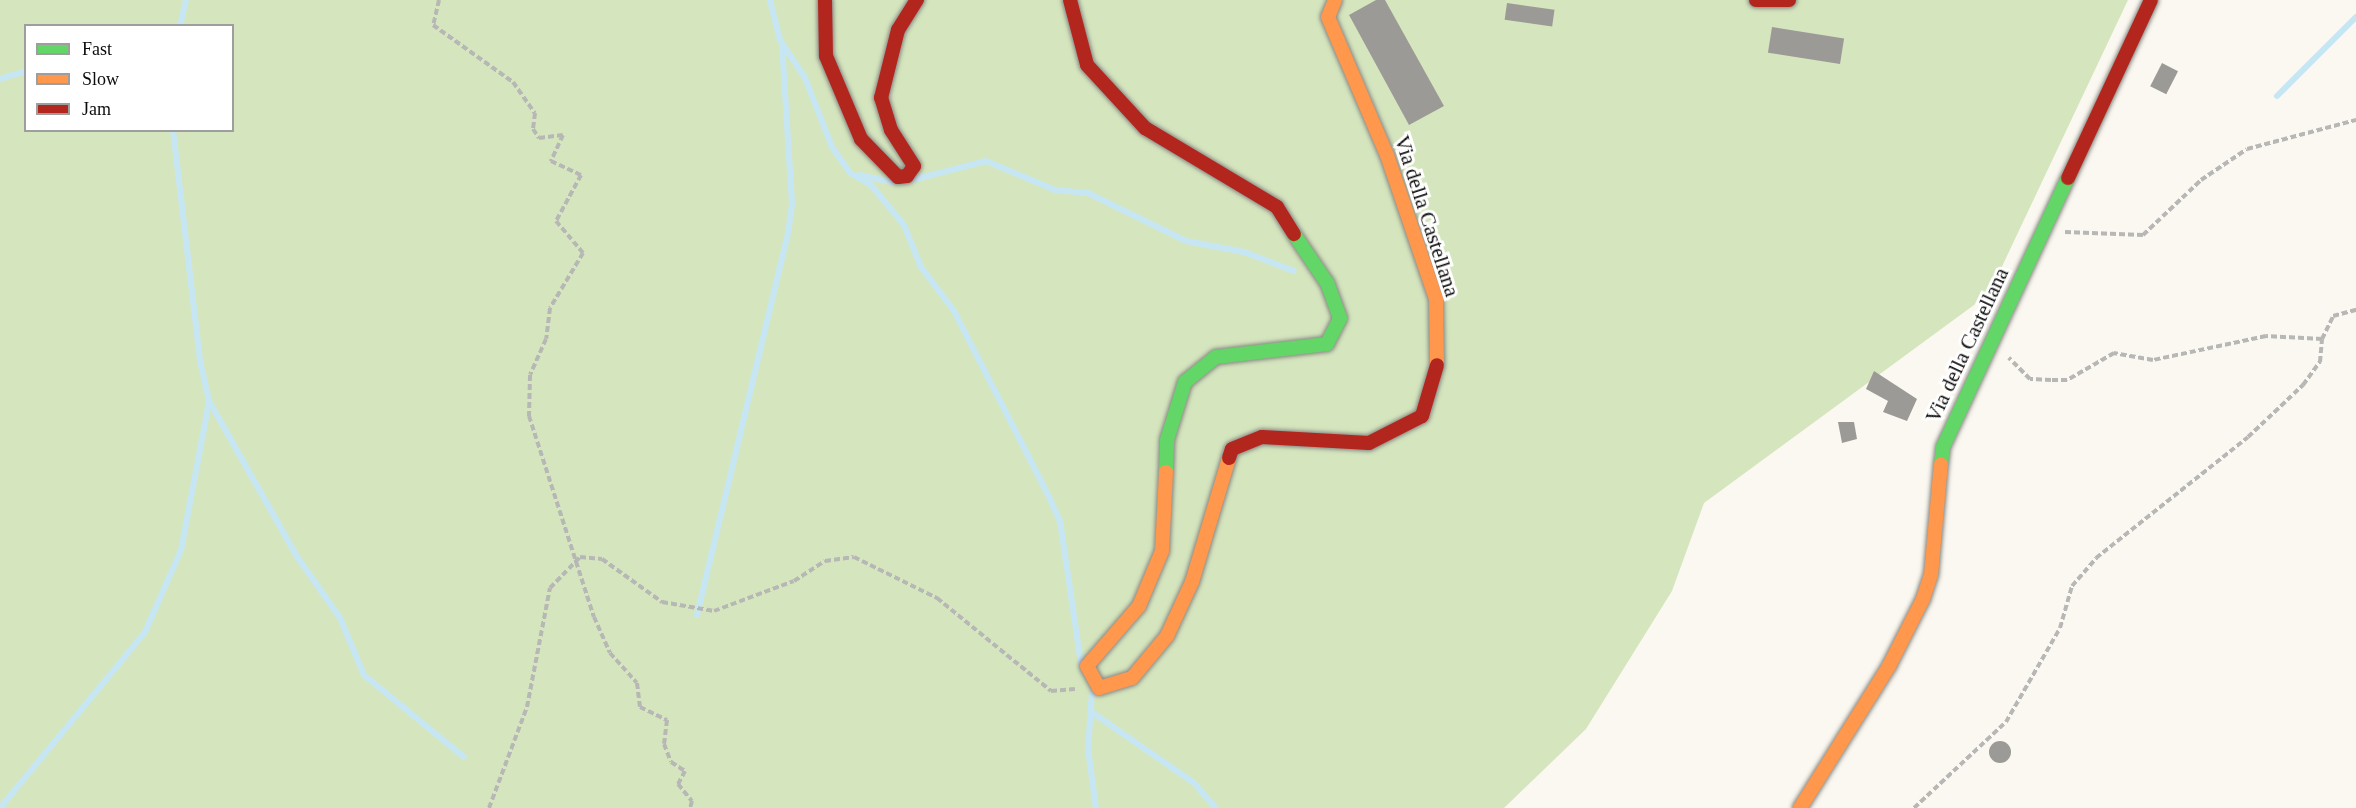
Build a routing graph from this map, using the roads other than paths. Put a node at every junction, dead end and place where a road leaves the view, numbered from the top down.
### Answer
1 (825, 0) edge
2 (917, 0) edge
3 (1070, 0) edge
4 (1335, 0) edge
5 (1756, 0) edge
6 (1789, 0) edge
7 (2151, 0) edge
8 (1800, 808) edge

1 - 2 street
3 - 4 street, Via della Castellana
5 - 6 street
7 - 8 street, Via della Castellana

